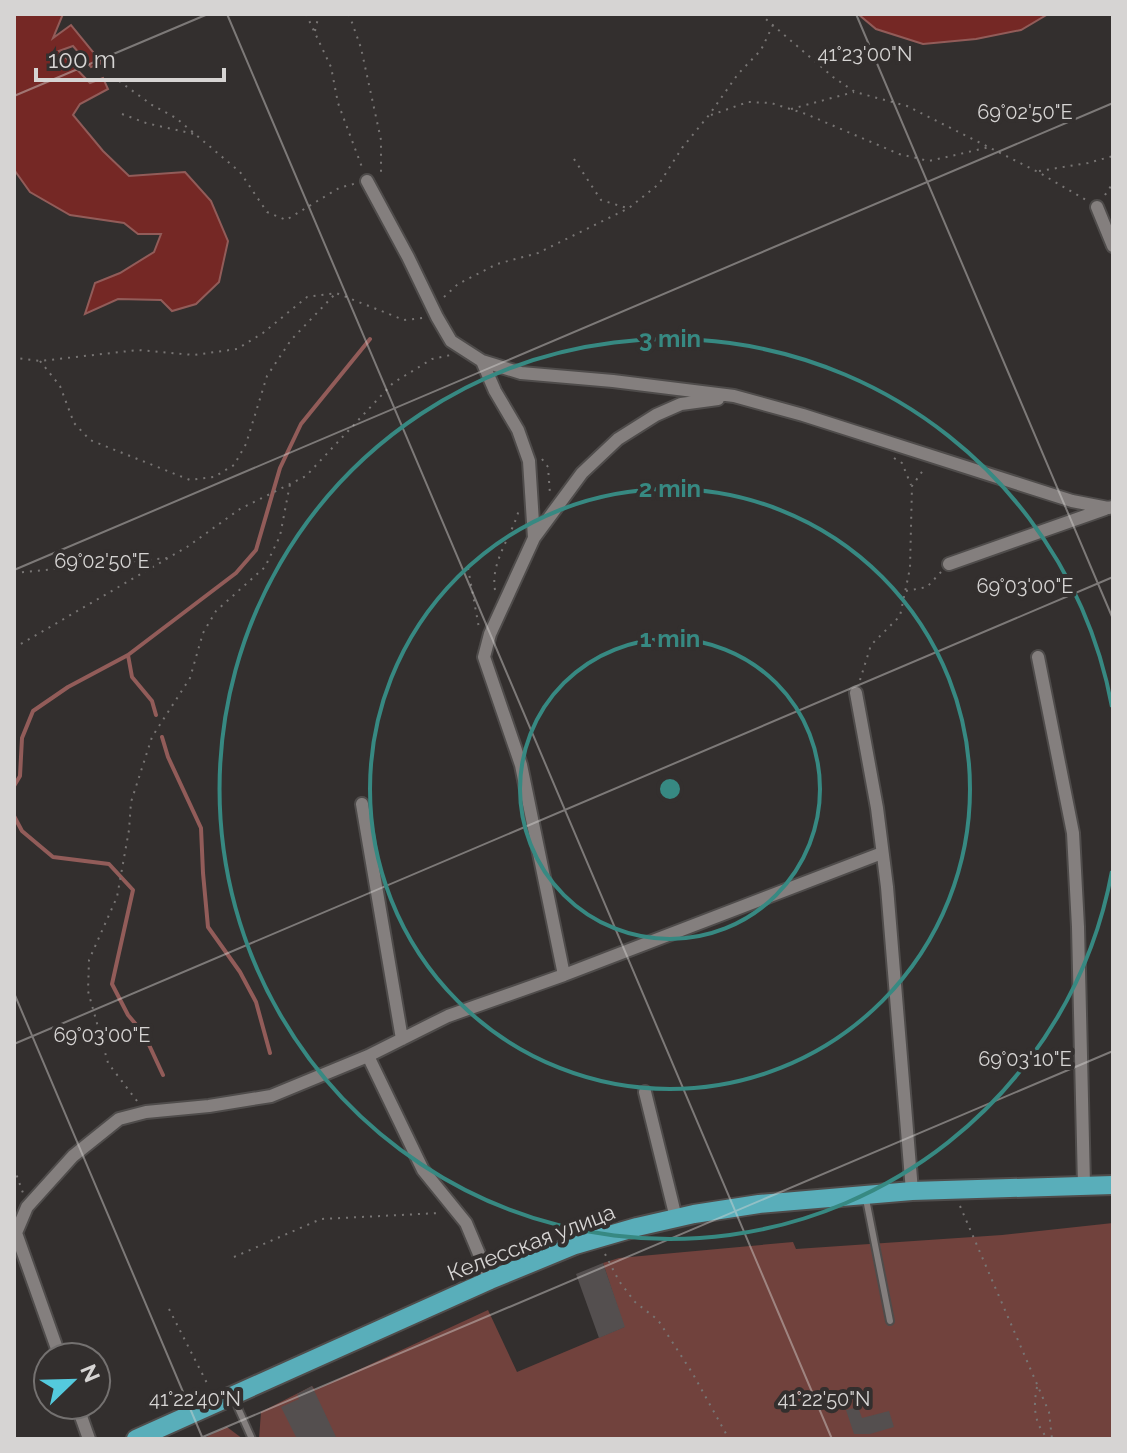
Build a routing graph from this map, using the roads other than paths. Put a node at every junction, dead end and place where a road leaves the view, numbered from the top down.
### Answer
1 (374, 180) road end
2 (1097, 207) road end
3 (1113, 246) edge
4 (482, 361) junction
5 (734, 396) junction
6 (1110, 508) edge
7 (534, 538) junction
8 (949, 564) road end
9 (1038, 657) dead end
10 (856, 693) road end
11 (362, 804) dead end
12 (882, 853) junction
13 (564, 975) junction
14 (402, 1039) junction
15 (368, 1056) junction
16 (645, 1092) dead end
17 (1084, 1185) junction
18 (1113, 1185) edge
19 (912, 1191) junction
20 (865, 1195) junction
21 (676, 1218) junction
22 (19, 1260) edge
23 (490, 1280) junction
24 (890, 1321) dead end
25 (53, 1341) edge
26 (224, 1399) junction
27 (136, 1439) edge
28 (252, 1439) edge

1 - 4 street
2 - 3 street
4 - 5 street
4 - 7 street
5 - 6 street
5 - 7 street
6 - 8 street
7 - 13 street
9 - 17 street
10 - 12 street
11 - 14 street
12 - 13 street
12 - 19 street
13 - 14 street
14 - 15 street
15 - 22 street
15 - 23 street
16 - 21 street
17 - 18 main road, Келесская улица
17 - 19 main road, Келесская улица
19 - 20 main road, Келесская улица
20 - 21 main road, Келесская улица
20 - 24 lane
21 - 23 main road, Келесская улица
22 - 25 street
23 - 26 main road, Келесская улица
26 - 27 main road, Келесская улица
26 - 28 lane

